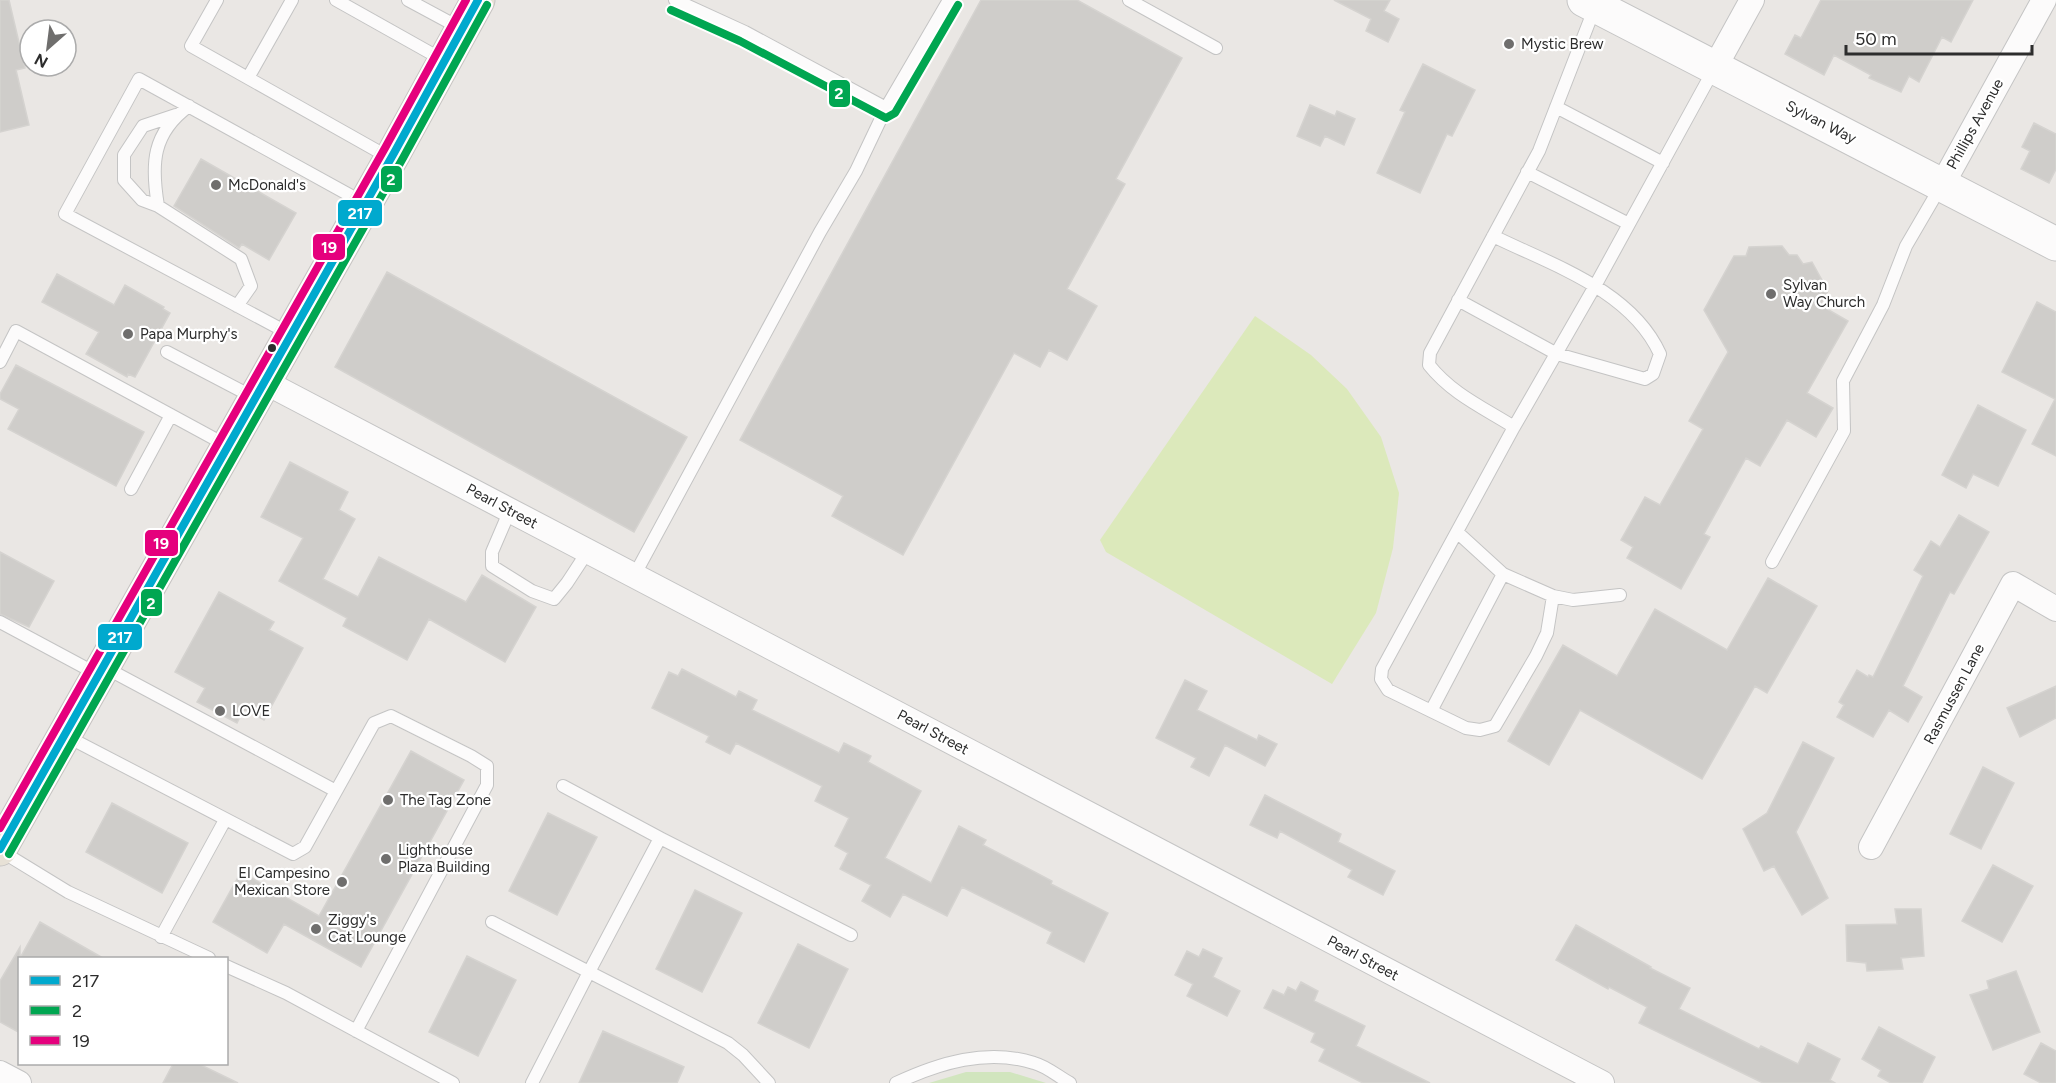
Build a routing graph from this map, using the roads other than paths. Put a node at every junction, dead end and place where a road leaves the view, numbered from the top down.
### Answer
1 (217, 0) edge
2 (292, 0) edge
3 (336, 0) edge
4 (408, 0) edge
5 (478, 0) edge
6 (675, 0) edge
7 (949, 0) edge
8 (1129, 0) edge
9 (1752, 0) edge
10 (2044, 0) edge
11 (1590, 3) edge
12 (462, 29) junction
13 (1216, 48) dead end
14 (444, 61) junction
15 (1715, 67) junction
16 (248, 78) junction
17 (189, 106) junction
18 (1556, 107) junction
19 (886, 108) junction
20 (176, 116) junction
21 (391, 159) junction
22 (1662, 163) junction
23 (1527, 172) junction
24 (1942, 184) junction
25 (365, 203) junction
26 (158, 206) junction
27 (1629, 224) junction
28 (1493, 236) junction
29 (2056, 244) edge
30 (1595, 286) junction
31 (1458, 300) junction
32 (237, 306) junction
33 (290, 334) junction
34 (167, 352) dead end
35 (1557, 354) junction
36 (0, 362) edge
37 (259, 390) junction
38 (171, 415) junction
39 (1514, 427) junction
40 (227, 446) junction
41 (131, 489) dead end
42 (510, 510) junction
43 (1456, 532) junction
44 (588, 551) junction
45 (1772, 562) dead end
46 (1503, 574) junction
47 (634, 576) junction
48 (1620, 595) dead end
49 (1552, 596) junction
50 (2056, 609) edge
51 (0, 622) edge
52 (100, 670) junction
53 (1431, 711) junction
54 (64, 735) junction
55 (563, 786) dead end
56 (336, 791) junction
57 (225, 820) junction
58 (660, 838) junction
59 (1871, 847) dead end
60 (0, 850) edge
61 (492, 922) dead end
62 (851, 935) dead end
63 (161, 937) junction
64 (207, 957) edge
65 (228, 967) edge
66 (589, 972) junction
67 (356, 1031) junction
68 (0, 1073) edge
69 (19, 1083) edge
70 (453, 1083) edge
71 (532, 1083) edge
72 (769, 1083) edge
73 (896, 1083) edge
74 (1070, 1083) edge
75 (1602, 1083) edge

1 - 16 lane
2 - 16 lane
3 - 14 lane
4 - 12 lane
5 - 12 main road
6 - 19 lane
7 - 19 lane
8 - 13 lane
9 - 15 street
10 - 24 street, Phillips Avenue
11 - 15 main road, Sylvan Way
11 - 18 lane
12 - 14 main road
14 - 21 main road
15 - 22 lane
15 - 24 main road, Sylvan Way
16 - 21 lane
17 - 20 lane
17 - 25 lane
17 - 32 lane
18 - 22 lane
18 - 23 lane
19 - 47 lane
20 - 26 lane
20 - 26 lane
21 - 25 main road
22 - 27 lane
23 - 27 lane
23 - 28 lane
24 - 29 main road, Sylvan Way
24 - 45 lane
25 - 33 main road
26 - 32 lane
27 - 30 lane
28 - 30 lane
28 - 31 lane
30 - 35 lane
30 - 35 lane
31 - 35 lane
31 - 39 lane
32 - 33 lane
33 - 37 main road
34 - 37 lane
35 - 39 lane
36 - 38 lane
37 - 40 main road
37 - 42 street, Pearl Street
38 - 40 lane
38 - 41 lane
39 - 43 lane
40 - 52 main road
42 - 44 street, Pearl Street
42 - 44 lane
43 - 46 lane
43 - 53 lane
44 - 47 street, Pearl Street
46 - 49 lane
46 - 53 lane
47 - 75 street, Pearl Street
48 - 49 lane
49 - 53 lane
50 - 59 street, Rasmussen Lane
51 - 52 lane
52 - 54 main road
52 - 56 lane
54 - 57 lane
54 - 60 main road
55 - 58 lane
56 - 57 lane
56 - 67 lane
57 - 63 lane
58 - 62 lane
58 - 66 lane
60 - 63 lane
61 - 66 lane
63 - 64 lane
65 - 67 lane
66 - 71 lane
66 - 72 lane
67 - 70 lane
68 - 69 street
73 - 74 lane

